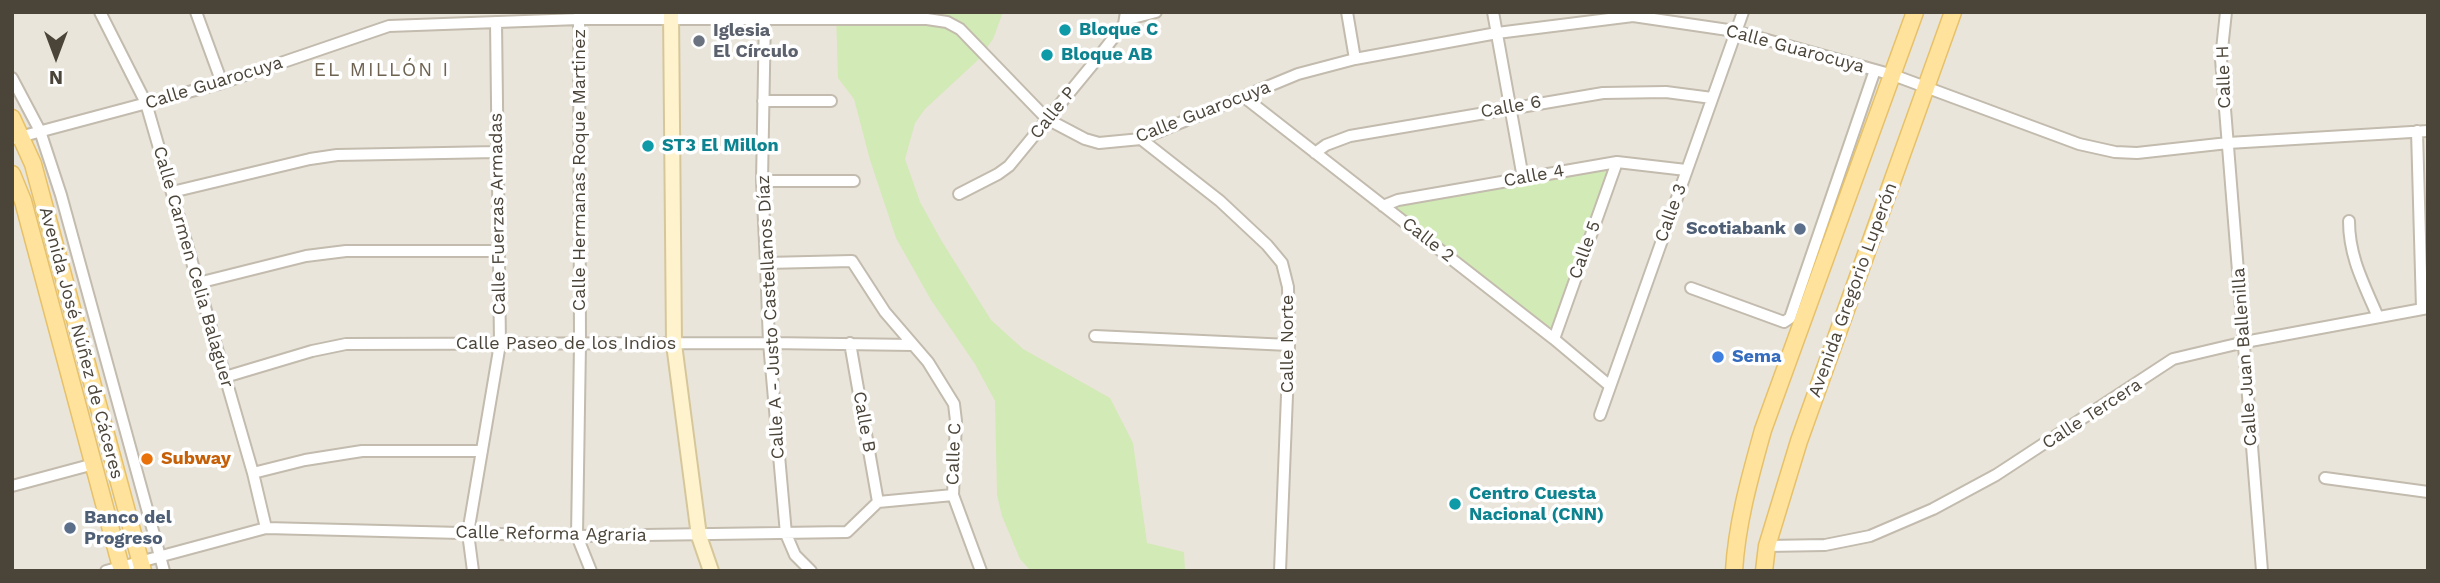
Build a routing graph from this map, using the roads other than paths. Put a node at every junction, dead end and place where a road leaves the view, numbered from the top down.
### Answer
1 (100, 12) edge
2 (196, 12) edge
3 (1156, 12) edge
4 (1347, 12) edge
5 (1493, 12) edge
6 (1743, 12) edge
7 (1915, 12) edge
8 (1953, 12) edge
9 (2226, 12) edge
10 (671, 15) edge
11 (579, 16) edge
12 (765, 16) edge
13 (1126, 16) edge
14 (496, 22) junction
15 (1735, 31) junction
16 (1497, 33) junction
17 (1355, 59) junction
18 (1875, 70) junction
19 (1893, 75) junction
20 (12, 78) edge
21 (222, 83) junction
22 (1927, 87) junction
23 (1244, 97) junction
24 (1712, 98) junction
25 (763, 101) junction
26 (831, 101) dead end
27 (146, 103) junction
28 (1511, 107) junction
29 (12, 118) edge
30 (1047, 119) junction
31 (40, 131) junction
32 (2422, 131) edge
33 (17, 137) edge
34 (1140, 139) junction
35 (2228, 143) junction
36 (497, 152) junction
37 (1315, 153) junction
38 (1617, 162) junction
39 (1686, 170) junction
40 (12, 174) edge
41 (1523, 178) junction
42 (762, 181) junction
43 (855, 181) dead end
44 (172, 192) junction
45 (959, 194) dead end
46 (1383, 206) junction
47 (2349, 221) dead end
48 (497, 251) junction
49 (766, 262) junction
50 (198, 282) junction
51 (1691, 288) dead end
52 (2425, 308) edge
53 (2378, 317) junction
54 (1095, 336) dead end
55 (1554, 339) junction
56 (2245, 342) junction
57 (769, 343) junction
58 (850, 343) junction
59 (500, 344) junction
60 (580, 344) junction
61 (674, 344) junction
62 (913, 345) junction
63 (1289, 345) junction
64 (225, 377) junction
65 (1610, 386) junction
66 (1600, 415) dead end
67 (482, 451) junction
68 (94, 464) junction
69 (253, 473) junction
70 (2325, 478) dead end
71 (12, 486) edge
72 (2428, 492) edge
73 (953, 495) junction
74 (878, 502) junction
75 (266, 528) junction
76 (468, 533) junction
77 (786, 534) junction
78 (578, 536) junction
79 (699, 536) junction
80 (1767, 546) junction
81 (160, 556) junction
82 (142, 566) edge
83 (117, 570) edge
84 (164, 571) edge
85 (473, 571) edge
86 (591, 571) edge
87 (711, 571) edge
88 (811, 571) edge
89 (981, 571) edge
90 (1280, 571) edge
91 (1734, 571) edge
92 (1764, 571) edge
93 (2262, 571) edge

1 - 27 street, Calle Carmen Celia Balaguer
2 - 21 street
3 - 13 street
4 - 17 street
5 - 16 street
6 - 15 street, Calle 3
7 - 19 main road, Avenida Gregorio Luperón
8 - 22 main road, Avenida Gregorio Luperón
9 - 35 street, Calle H
10 - 11 street, Calle Guarocuya
10 - 12 street, Calle Guarocuya
10 - 61 street
11 - 14 street, Calle Guarocuya
11 - 60 street, Calle Hermanas Roque Martinez
12 - 25 street, Calle A - Justo Castellanos Díaz
12 - 30 street, Calle Guarocuya
13 - 30 street, Calle P
14 - 21 street, Calle Guarocuya
14 - 36 street, Calle Fuerzas Armadas
15 - 16 street, Calle Guarocuya
15 - 18 street, Calle Guarocuya
15 - 24 street, Calle 3
16 - 17 street, Calle Guarocuya
16 - 28 street
17 - 23 street, Calle Guarocuya
18 - 19 street, Calle Guarocuya
18 - 51 street
19 - 22 street, Calle Guarocuya
19 - 91 main road, Avenida Gregorio Luperón
20 - 31 street
21 - 27 street, Calle Guarocuya
22 - 35 street, Calle Guarocuya
22 - 80 main road, Avenida Gregorio Luperón
23 - 34 street, Calle Guarocuya
23 - 37 street, Calle 2
24 - 28 street, Calle 6
24 - 39 street, Calle 3
25 - 26 street
25 - 42 street, Calle A - Justo Castellanos Díaz
27 - 31 street, Calle Guarocuya
27 - 44 street, Calle Carmen Celia Balaguer
28 - 37 street, Calle 6
28 - 41 street
29 - 33 main road, Avenida José Núñez de Cáceres
30 - 34 street, Calle Guarocuya
30 - 45 street, Calle P
31 - 33 street, Calle Guarocuya
31 - 81 street
32 - 35 street, Calle Guarocuya
32 - 52 street
33 - 82 main road, Avenida José Núñez de Cáceres
34 - 63 street, Calle Norte
35 - 56 street, Calle Juan Ballenilla
36 - 44 street
36 - 48 street, Calle Fuerzas Armadas
37 - 46 street, Calle 2
38 - 39 street, Calle 4
38 - 41 street, Calle 4
38 - 55 street, Calle 5
39 - 65 street, Calle 3
40 - 68 main road, Avenida José Núñez de Cáceres
41 - 46 street, Calle 4
42 - 43 street
42 - 49 street, Calle A - Justo Castellanos Díaz
44 - 50 street, Calle Carmen Celia Balaguer
46 - 55 street, Calle 2
47 - 53 street
48 - 50 street
48 - 59 street, Calle Fuerzas Armadas
49 - 57 street, Calle A - Justo Castellanos Díaz
49 - 62 street, Calle C
50 - 64 street, Calle Carmen Celia Balaguer
52 - 53 street, Calle Tercera
53 - 56 street, Calle Tercera
54 - 63 street
55 - 65 street, Calle 2
56 - 80 street, Calle Tercera
56 - 93 street, Calle Juan Ballenilla
57 - 58 street, Calle Paseo de los Indios
57 - 61 street, Calle Paseo de los Indios
57 - 77 street, Calle A - Justo Castellanos Díaz
58 - 62 street, Calle Paseo de los Indios
58 - 74 street, Calle B
59 - 60 street, Calle Paseo de los Indios
59 - 64 street, Calle Paseo de los Indios
59 - 67 street, Calle Fuerzas Armadas
60 - 61 street, Calle Paseo de los Indios
60 - 78 street, Calle Hermanas Roque Martinez
61 - 79 street
62 - 73 street, Calle C
63 - 90 street, Calle Norte
64 - 69 street, Calle Carmen Celia Balaguer
65 - 66 street, Calle 3
67 - 69 street
67 - 76 street, Calle Fuerzas Armadas
68 - 71 street
68 - 83 main road, Avenida José Núñez de Cáceres
69 - 75 street, Calle Carmen Celia Balaguer
70 - 72 street
73 - 74 street
73 - 89 street, Calle C
74 - 77 street, Calle Reforma Agraria
75 - 76 street, Calle Reforma Agraria
75 - 81 street, Calle Reforma Agraria
76 - 78 street, Calle Reforma Agraria
76 - 85 street, Calle Fuerzas Armadas
77 - 79 street, Calle Reforma Agraria
77 - 88 street, Calle A - Justo Castellanos Díaz
78 - 79 street, Calle Reforma Agraria
78 - 86 street, Calle Hermanas Roque Martinez
79 - 87 street
80 - 92 main road, Avenida Gregorio Luperón
81 - 82 street, Calle Reforma Agraria
81 - 84 street
82 - 83 street, Calle Reforma Agraria

